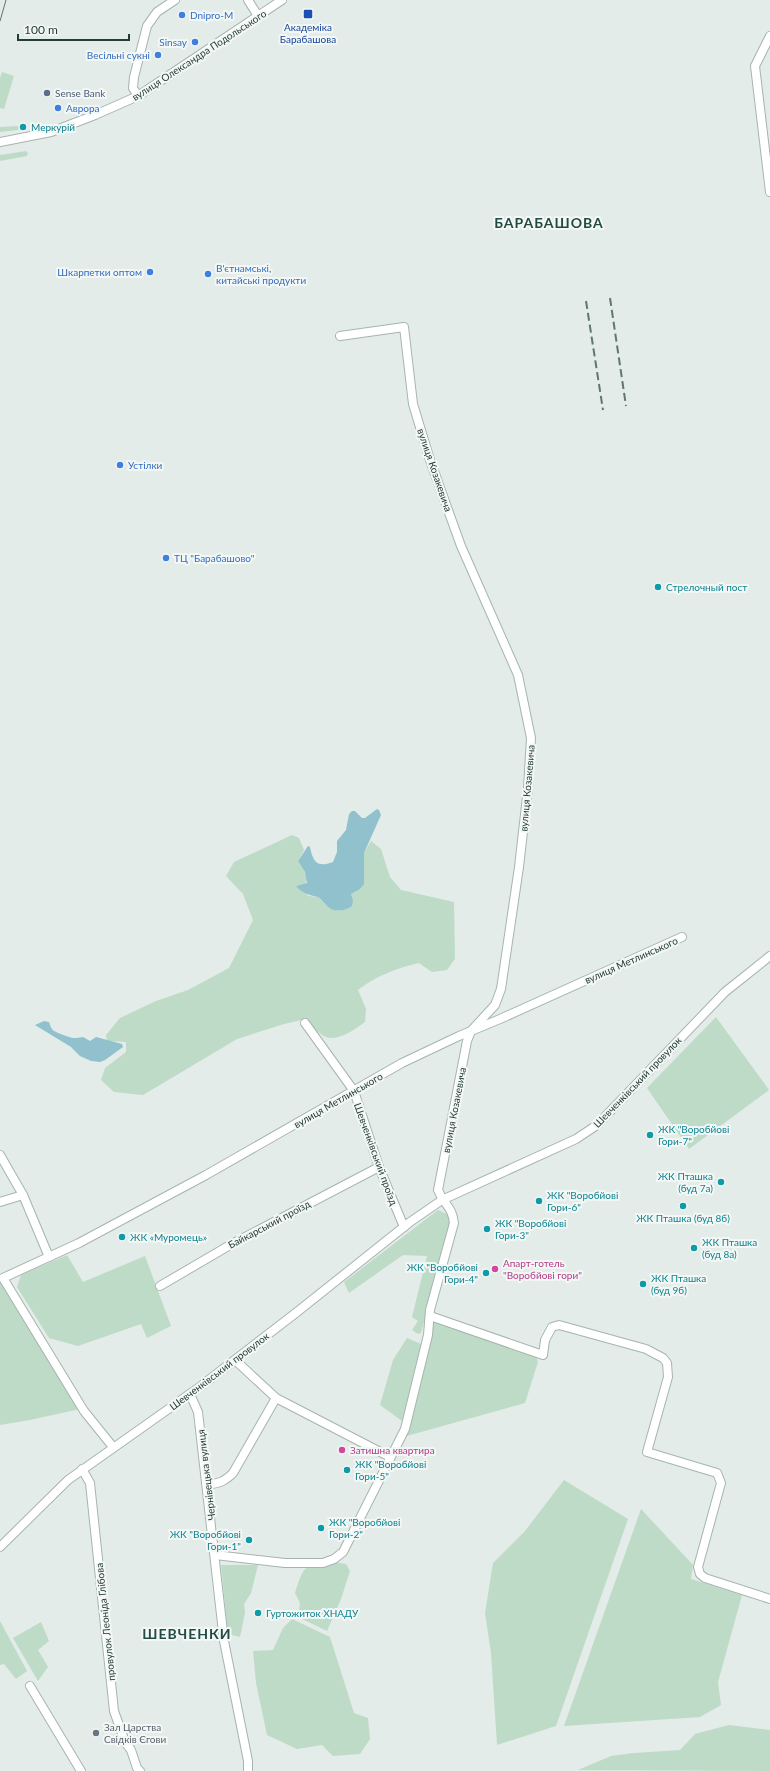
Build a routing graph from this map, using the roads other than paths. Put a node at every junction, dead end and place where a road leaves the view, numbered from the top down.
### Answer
1 (176, 0) edge
2 (248, 0) edge
3 (282, 0) edge
4 (258, 16) junction
5 (770, 36) edge
6 (138, 96) junction
7 (0, 142) edge
8 (770, 192) edge
9 (340, 336) dead end
10 (682, 937) dead end
11 (770, 956) edge
12 (306, 1023) dead end
13 (471, 1031) junction
14 (354, 1091) junction
15 (0, 1155) edge
16 (379, 1167) junction
17 (23, 1195) junction
18 (442, 1200) junction
19 (0, 1202) edge
20 (404, 1227) junction
21 (49, 1257) junction
22 (160, 1286) dead end
23 (430, 1313) junction
24 (235, 1360) junction
25 (190, 1394) junction
26 (276, 1398) junction
27 (113, 1447) junction
28 (390, 1457) junction
29 (82, 1469) junction
30 (207, 1484) junction
31 (0, 1547) edge
32 (215, 1555) junction
33 (770, 1599) edge
34 (30, 1686) dead end
35 (81, 1771) edge
36 (140, 1771) edge
37 (248, 1771) edge

1 - 6 street
2 - 4 street
3 - 4 street, вулиця Олександра Подольського
4 - 6 street, вулиця Олександра Подольського
5 - 8 street
6 - 7 street, вулиця Олександра Подольського
9 - 13 street, вулиця Козакевича
10 - 13 street, вулиця Метлинського
11 - 18 street, Шевченківський провулок
12 - 14 street, Шевченківський проїзд
13 - 14 street, вулиця Метлинського
13 - 18 street, вулиця Козакевича
14 - 16 street, Шевченківський проїзд
14 - 21 street, вулиця Метлинського
15 - 17 street
16 - 20 street, Шевченківський проїзд
16 - 22 street, Байкарський проїзд
17 - 19 street
17 - 21 street
18 - 20 street, Шевченківський провулок
18 - 23 street
20 - 24 street, Шевченківський провулок
21 - 27 street, вулиця Метлинського
23 - 28 street
23 - 33 street
24 - 25 street, Шевченківський провулок
24 - 26 street
25 - 27 street, Шевченківський провулок
25 - 30 street, Чернівецька вулиця
26 - 28 street
26 - 30 street
27 - 29 street, Шевченківський провулок
28 - 32 street
29 - 31 street, Шевченківський провулок
29 - 36 street, провулок Леоніда Глібова
30 - 32 street, Чернівецька вулиця
32 - 37 street, Чернівецька вулиця
34 - 35 street

